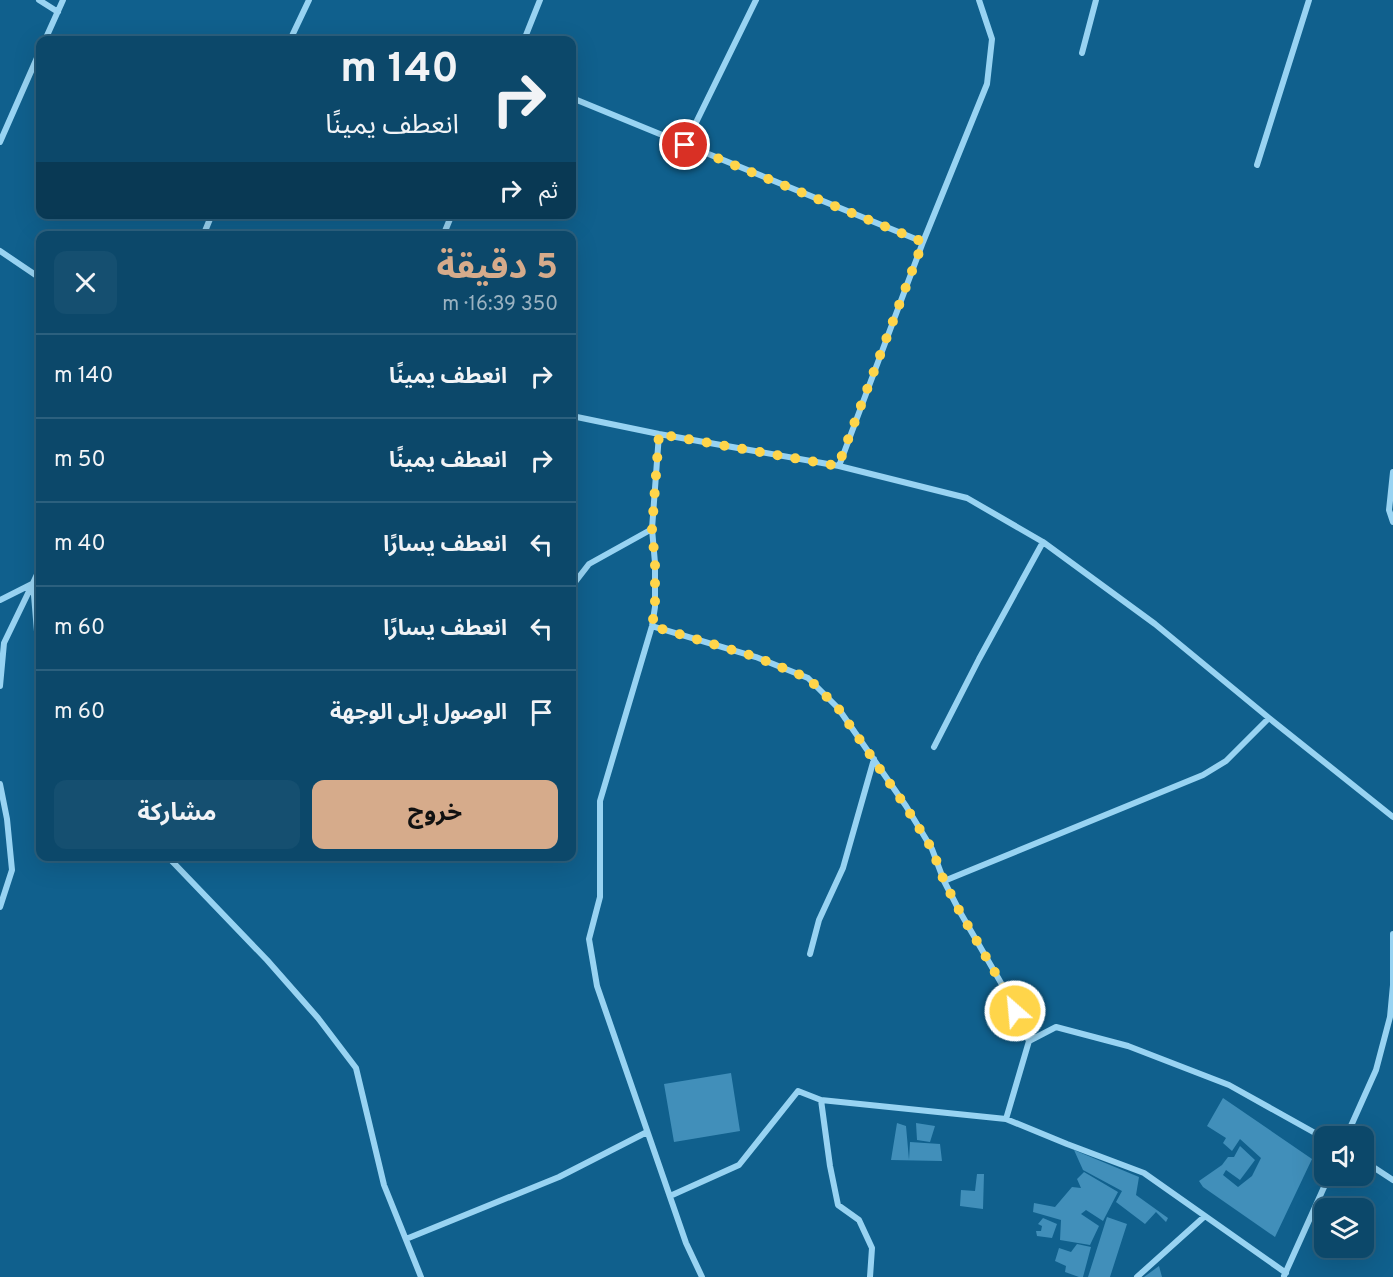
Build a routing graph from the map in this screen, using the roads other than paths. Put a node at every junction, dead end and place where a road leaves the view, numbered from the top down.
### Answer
1 (39, 0) edge
2 (63, 0) edge
3 (309, 0) edge
4 (540, 0) edge
5 (756, 0) edge
6 (979, 0) edge
7 (1096, 0) edge
8 (1309, 0) edge
9 (58, 12) junction
10 (47, 36) edge
11 (292, 36) edge
12 (526, 36) edge
13 (1082, 53) dead end
14 (36, 60) edge
15 (576, 100) edge
16 (0, 142) edge
17 (685, 145) junction
18 (1257, 165) dead end
19 (923, 242) junction
20 (0, 251) edge
21 (36, 275) edge
22 (576, 417) edge
23 (659, 434) junction
24 (838, 466) junction
25 (1393, 472) edge
26 (1393, 522) edge
27 (652, 529) junction
28 (1043, 542) junction
29 (36, 577) edge
30 (576, 581) edge
31 (33, 584) junction
32 (0, 600) edge
33 (36, 620) edge
34 (652, 626) junction
35 (0, 686) edge
36 (1269, 718) junction
37 (934, 747) dead end
38 (874, 759) junction
39 (0, 784) edge
40 (1393, 817) edge
41 (172, 861) edge
42 (944, 881) junction
43 (0, 907) edge
44 (1393, 934) edge
45 (810, 954) dead end
46 (1393, 985) edge
47 (1029, 1041) junction
48 (821, 1100) junction
49 (1006, 1119) junction
50 (1351, 1126) edge
51 (647, 1132) junction
52 (1314, 1132) edge
53 (1374, 1168) edge
54 (1393, 1180) edge
55 (1325, 1186) edge
56 (670, 1196) junction
57 (1205, 1216) junction
58 (406, 1239) junction
59 (1285, 1275) edge
60 (421, 1277) edge
61 (702, 1277) edge
62 (870, 1277) edge
63 (1137, 1277) edge

1 - 9 street
2 - 9 street
3 - 11 street
4 - 12 street
5 - 17 street
6 - 19 street
7 - 13 street
8 - 18 street
9 - 10 street
14 - 16 street
15 - 17 street
17 - 19 street
19 - 24 street
20 - 21 street
22 - 23 street
23 - 24 street
23 - 27 street
24 - 28 street
25 - 26 street
27 - 30 street
27 - 34 street
28 - 36 street
28 - 37 street
29 - 31 street
31 - 32 street
31 - 33 street
31 - 35 street
34 - 38 street
34 - 51 street
36 - 40 street
36 - 42 street
38 - 42 street
38 - 45 street
39 - 43 street
41 - 58 street
42 - 47 street
44 - 46 street
46 - 50 street
47 - 49 street
47 - 52 street
48 - 49 street
48 - 56 street
48 - 62 street
49 - 57 street
51 - 56 street
51 - 58 street
53 - 54 street
55 - 59 street
56 - 61 street
57 - 59 street
57 - 63 street
58 - 60 street

